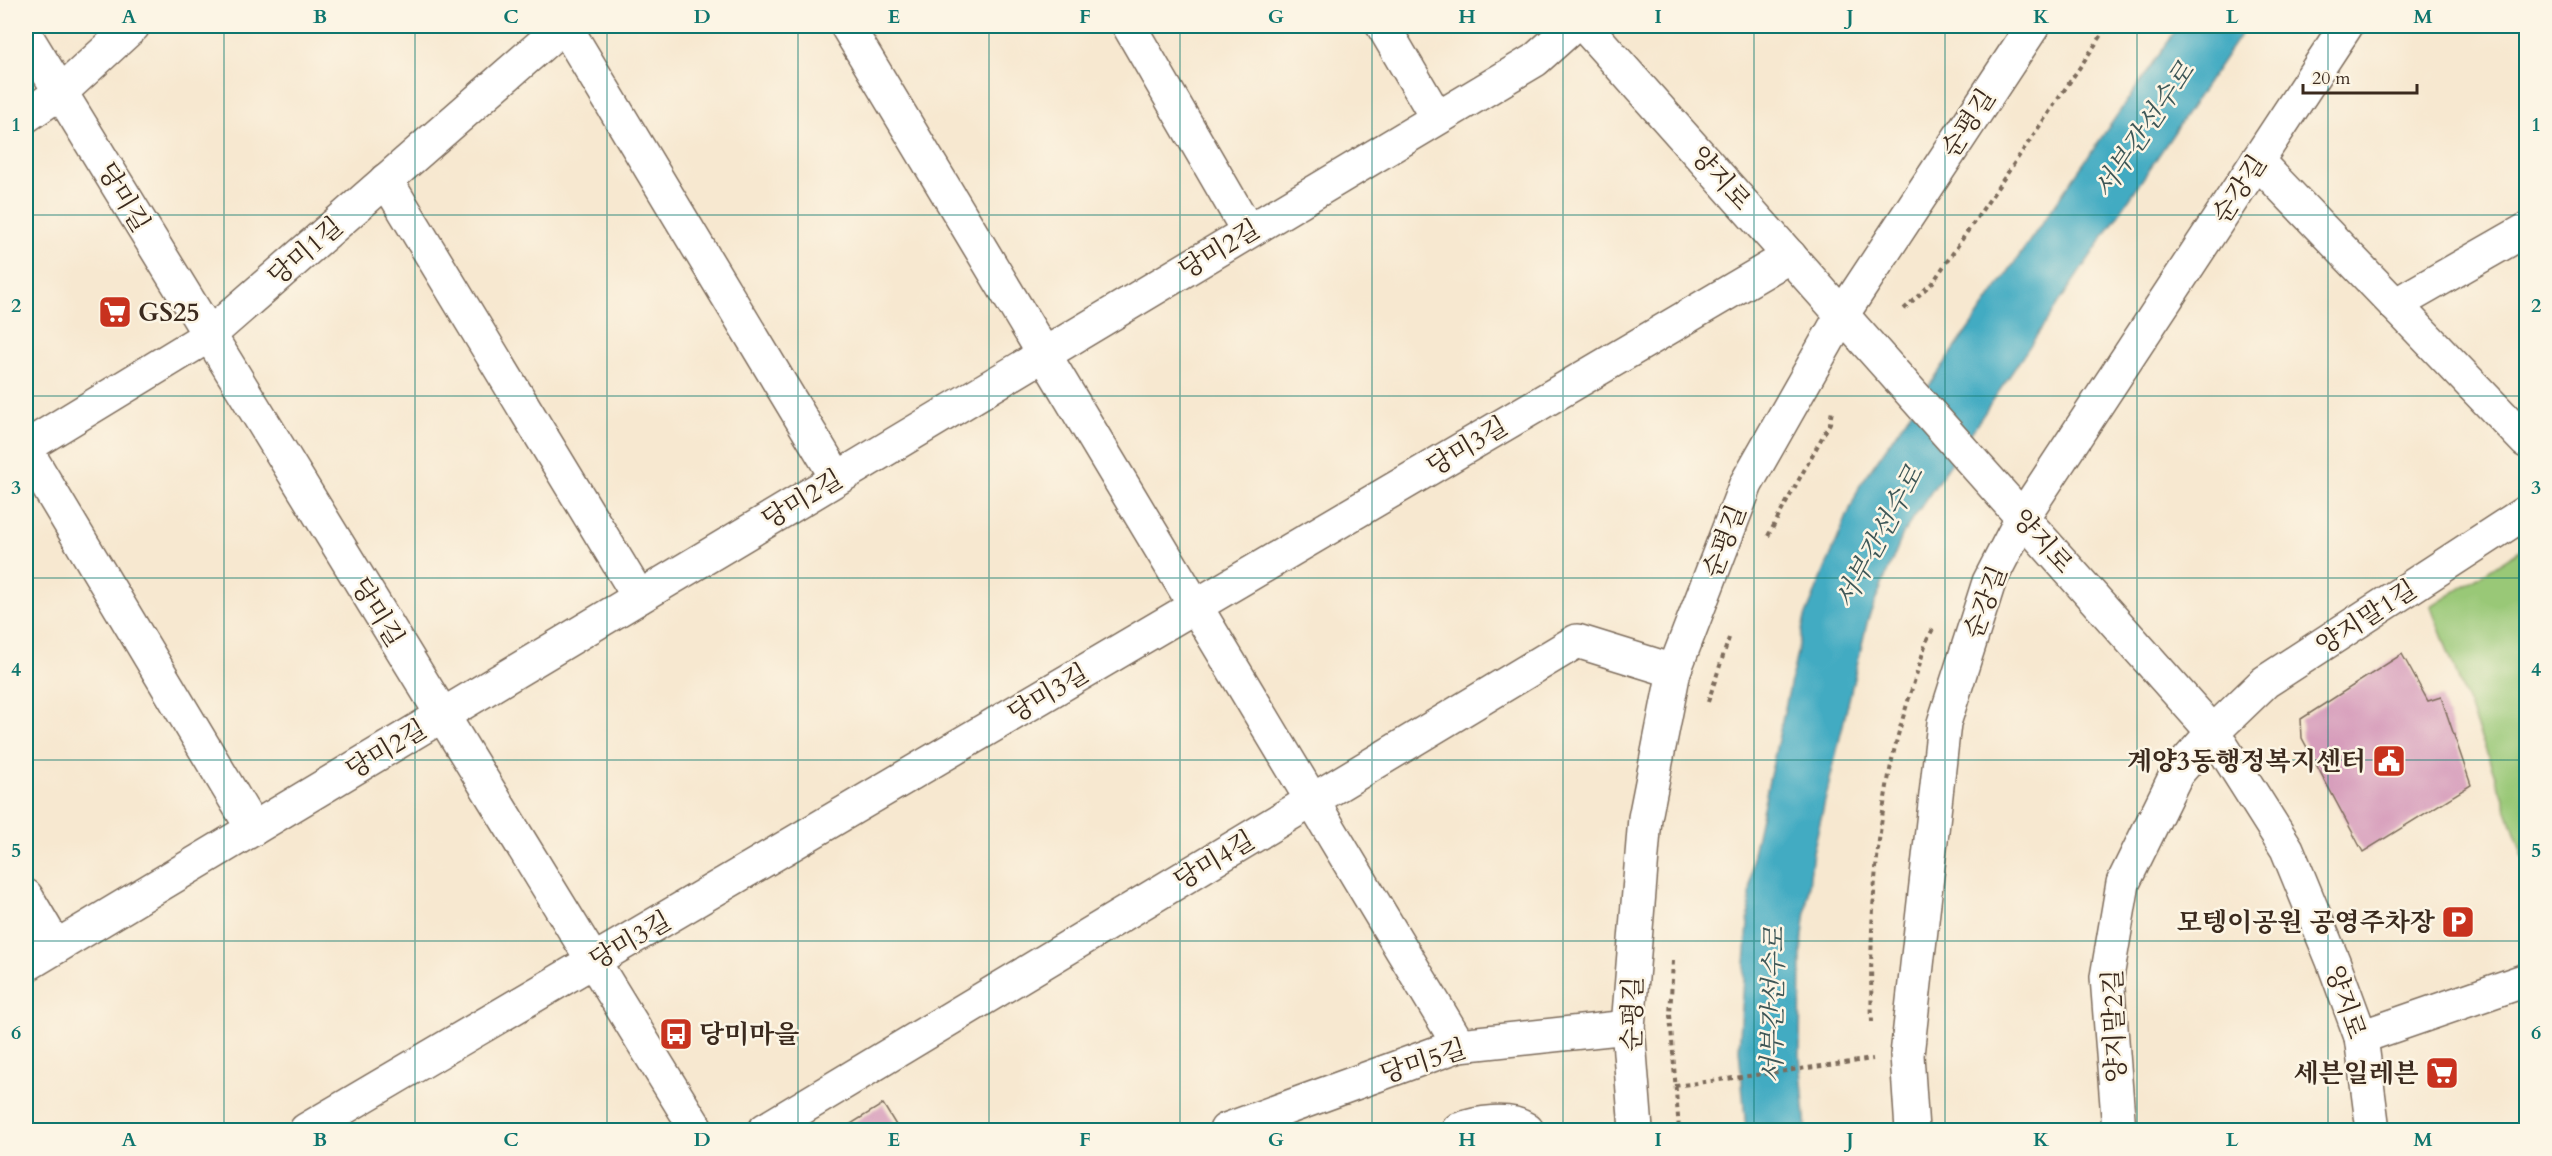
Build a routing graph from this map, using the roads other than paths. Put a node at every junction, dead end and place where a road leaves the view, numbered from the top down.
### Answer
1 (133, 26) edge
2 (564, 26) edge
3 (848, 26) edge
4 (1129, 26) edge
5 (1383, 26) edge
6 (1573, 26) edge
7 (1585, 26) edge
8 (2032, 26) edge
9 (2346, 26) edge
10 (26, 36) edge
11 (61, 92) junction
12 (26, 116) edge
13 (1437, 118) junction
14 (2257, 161) junction
15 (386, 180) junction
16 (2526, 230) edge
17 (1248, 231) junction
18 (1790, 256) junction
19 (2396, 305) junction
20 (1853, 327) junction
21 (208, 336) junction
22 (1044, 354) junction
23 (2526, 441) edge
24 (26, 448) edge
25 (837, 478) junction
26 (2012, 506) junction
27 (2526, 512) edge
28 (639, 597) junction
29 (1195, 606) junction
30 (1674, 671) junction
31 (441, 716) junction
32 (2213, 732) junction
33 (1312, 801) junction
34 (253, 829) junction
35 (26, 896) edge
36 (56, 947) junction
37 (593, 962) junction
38 (26, 965) edge
39 (2526, 980) edge
40 (1628, 1027) junction
41 (2361, 1038) junction
42 (1459, 1045) junction
43 (306, 1131) edge
44 (697, 1131) edge
45 (765, 1131) edge
46 (1226, 1131) edge
47 (1458, 1131) edge
48 (1527, 1131) edge
49 (1636, 1131) edge
50 (1912, 1131) edge
51 (2119, 1131) edge
52 (2373, 1131) edge

1 - 11 street
2 - 15 street, 당미1길
2 - 25 street
3 - 22 street
4 - 17 street
5 - 13 street
6 - 13 street, 당미2길
7 - 18 street, 양지로
8 - 20 street, 순평길
9 - 14 street, 순강길
10 - 11 street, 당미길
11 - 12 street
11 - 21 street, 당미길
13 - 17 street, 당미2길
14 - 19 street
14 - 26 street, 순강길
15 - 21 street, 당미1길
15 - 28 street
16 - 19 street
17 - 22 street, 당미2길
18 - 20 street, 양지로
18 - 29 street, 당미3길
19 - 23 street
20 - 26 street, 양지로
20 - 30 street, 순평길
21 - 24 street, 당미1길
21 - 31 street, 당미길
22 - 25 street, 당미2길
22 - 29 street
24 - 34 street
25 - 28 street, 당미2길
26 - 32 street, 양지로
26 - 50 street, 순강길
27 - 32 street, 양지말1길
28 - 31 street, 당미2길
29 - 33 street
29 - 37 street, 당미3길
30 - 33 street, 당미4길
30 - 40 street, 순평길
31 - 34 street, 당미2길
31 - 37 street, 당미길
32 - 41 street, 양지로
32 - 51 street, 양지말2길
33 - 42 street
33 - 45 street, 당미4길
34 - 36 street, 당미2길
35 - 36 street
36 - 38 street, 당미2길
37 - 43 street, 당미3길
37 - 44 street, 당미길
39 - 41 street
40 - 42 street, 당미5길
40 - 49 street, 순평길
41 - 52 street, 양지로
42 - 46 street, 당미5길
47 - 48 street

